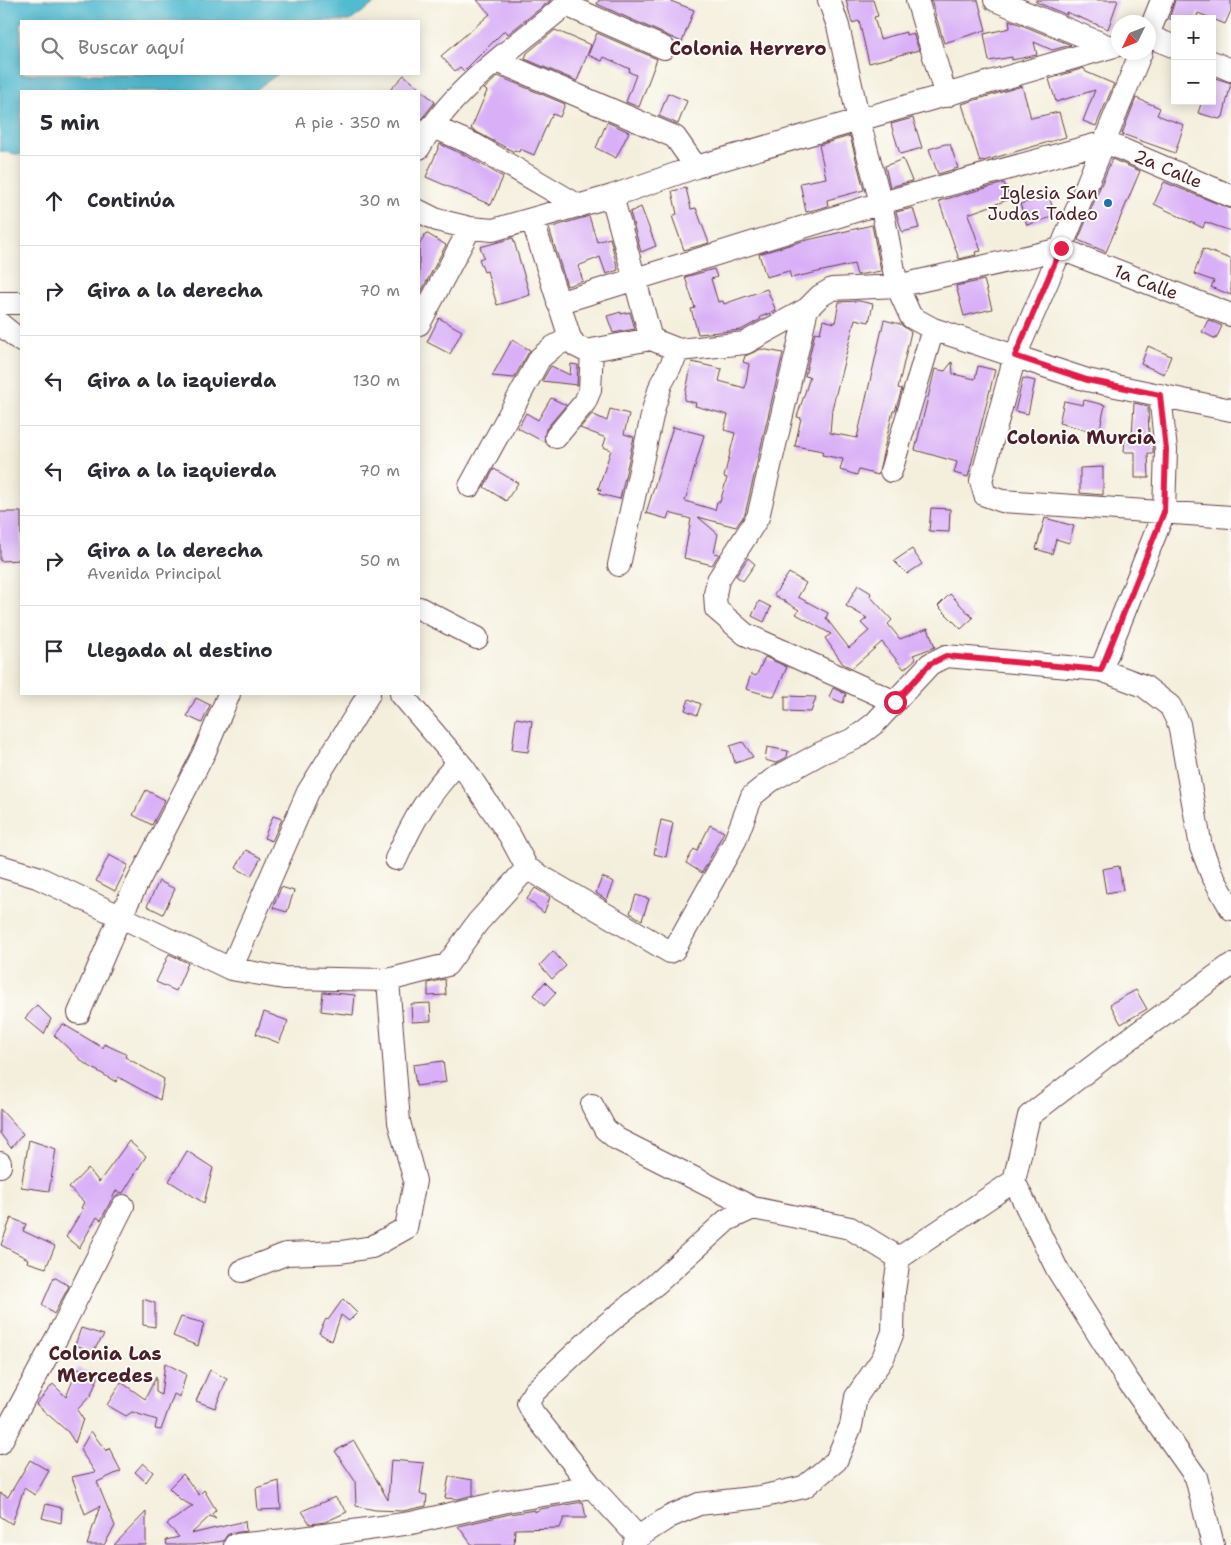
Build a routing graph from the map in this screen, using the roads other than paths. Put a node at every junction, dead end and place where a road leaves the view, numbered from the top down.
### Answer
1 (829, 0) edge
2 (917, 0) edge
3 (994, 0) edge
4 (1162, 0) edge
5 (569, 2) edge
6 (1156, 15) edge
7 (1156, 39) edge
8 (1111, 45) edge
9 (1171, 45) edge
10 (1111, 47) edge
11 (664, 48) dead end
12 (1139, 60) edge
13 (496, 61) junction
14 (1216, 64) edge
15 (1231, 70) edge
16 (946, 96) junction
17 (859, 121) junction
18 (430, 126) junction
19 (1104, 142) junction
20 (420, 146) edge
21 (696, 167) junction
22 (612, 196) junction
23 (1231, 196) edge
24 (881, 203) junction
25 (579, 206) junction
26 (420, 212) edge
27 (532, 219) junction
28 (470, 228) junction
29 (1061, 248) junction
30 (637, 278) junction
31 (897, 286) junction
32 (0, 303) edge
33 (20, 303) edge
34 (558, 303) junction
35 (808, 310) junction
36 (1231, 315) edge
37 (420, 322) edge
38 (0, 324) edge
39 (933, 329) junction
40 (570, 338) junction
41 (651, 338) junction
42 (20, 341) edge
43 (592, 350) junction
44 (679, 350) junction
45 (1015, 356) junction
46 (1160, 395) junction
47 (1231, 410) edge
48 (556, 437) dead end
49 (891, 471) dead end
50 (470, 486) dead end
51 (1164, 512) junction
52 (1231, 517) edge
53 (619, 565) dead end
54 (420, 610) edge
55 (477, 638) dead end
56 (1101, 670) junction
57 (229, 695) edge
58 (368, 695) edge
59 (402, 695) edge
60 (895, 702) junction
61 (459, 762) junction
62 (396, 859) dead end
63 (0, 866) edge
64 (526, 868) junction
65 (1231, 909) edge
66 (120, 917) junction
67 (1231, 965) edge
68 (231, 969) junction
69 (388, 980) junction
70 (79, 1013) dead end
71 (592, 1105) dead end
72 (1014, 1181) junction
73 (123, 1206) dead end
74 (753, 1208) junction
75 (899, 1258) junction
76 (242, 1271) dead end
77 (0, 1443) edge
78 (592, 1487) junction
79 (636, 1541) edge
80 (295, 1542) edge
81 (235, 1545) edge
82 (1214, 1545) edge

1 - 17 street
2 - 16 street
3 - 8 street
4 - 6 street
5 - 11 street
5 - 13 street
7 - 9 street
10 - 16 street
12 - 19 street
13 - 18 street
13 - 21 street
14 - 15 street
16 - 17 street
17 - 21 street
17 - 24 street
18 - 20 street
18 - 25 street
19 - 23 street, 2a Calle
19 - 24 street
19 - 29 street
21 - 22 street
22 - 25 street
22 - 30 street
24 - 30 street
24 - 31 street
25 - 27 street
26 - 28 street
27 - 28 street
27 - 34 street
28 - 37 street
29 - 31 street
29 - 36 street, 1a Calle
29 - 45 street
30 - 34 street
30 - 41 street
31 - 35 street
31 - 39 street
32 - 33 street
34 - 40 street
35 - 44 street
35 - 60 street
38 - 42 street
39 - 45 street
39 - 49 street
40 - 43 street
40 - 50 street
41 - 43 street
41 - 44 street
43 - 48 street
44 - 53 street
45 - 46 street
45 - 51 street
46 - 47 street
46 - 51 street
51 - 52 street
51 - 56 street
54 - 55 street
56 - 60 street
56 - 65 street
57 - 66 street
58 - 68 street
59 - 61 street
60 - 64 street
61 - 62 street
61 - 64 street
63 - 66 street
64 - 69 street
66 - 68 street
66 - 70 street
67 - 72 street
68 - 69 street
69 - 76 street
71 - 74 street
72 - 75 street
72 - 82 street
73 - 77 street
74 - 75 street
74 - 78 street
75 - 79 street
78 - 79 street
78 - 80 street
80 - 81 street

